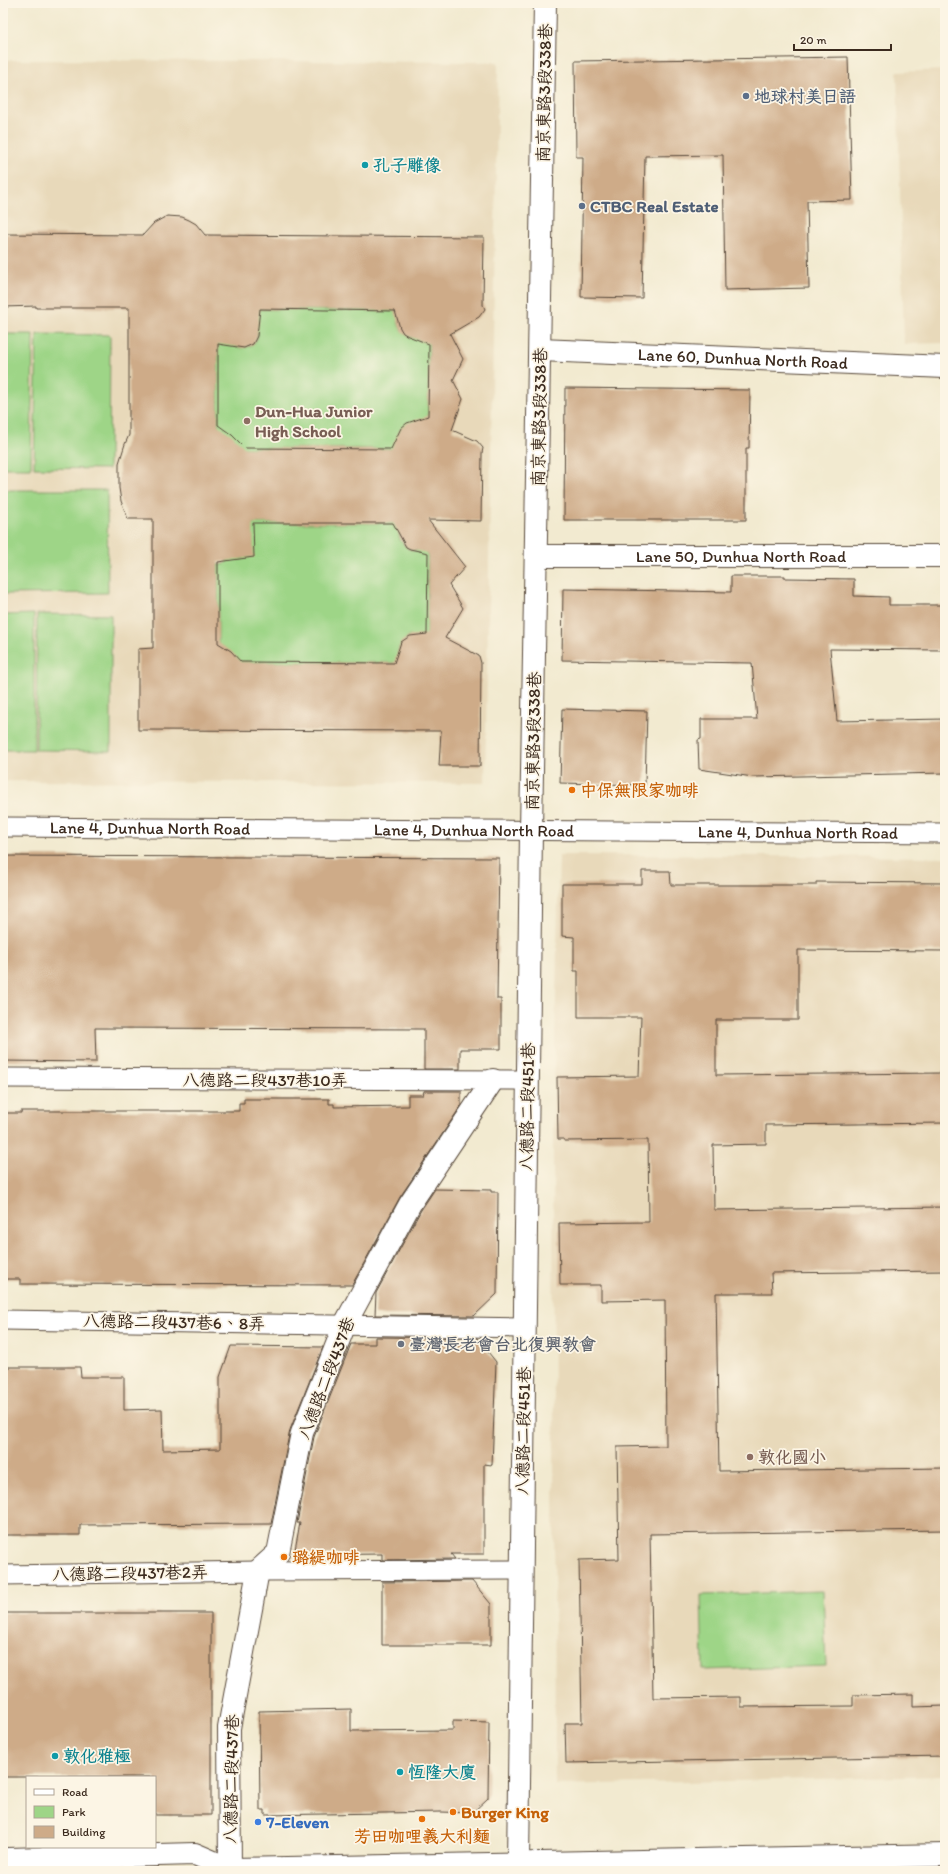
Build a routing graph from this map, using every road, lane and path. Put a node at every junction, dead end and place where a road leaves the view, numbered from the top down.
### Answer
1 (545, 3) edge
2 (540, 350) junction
3 (945, 367) edge
4 (536, 556) junction
5 (945, 556) edge
6 (3, 827) edge
7 (531, 831) junction
8 (945, 833) edge
9 (3, 1078) edge
10 (493, 1080) junction
11 (528, 1080) junction
12 (3, 1320) edge
13 (345, 1324) junction
14 (524, 1328) junction
15 (521, 1570) junction
16 (258, 1571) junction
17 (3, 1575) edge
18 (945, 1856) edge
19 (4, 1859) edge
20 (518, 1863) junction
21 (657, 1866) edge
22 (556, 1867) edge
23 (229, 1870) edge

1 - 2 street, 南京東路3段338巷
2 - 3 street, Lane 60, Dunhua North Road
2 - 4 street, 南京東路3段338巷
4 - 5 street, Lane 50, Dunhua North Road
4 - 7 street, 南京東路3段338巷
6 - 7 lane, Lane 4, Dunhua North Road
7 - 8 lane, Lane 4, Dunhua North Road
7 - 11 street, 八德路二段451巷
9 - 10 lane, 八德路二段437巷10弄
10 - 11 lane, 八德路二段437巷10弄
10 - 13 street, 八德路二段437巷
11 - 14 street, 八德路二段451巷
12 - 13 lane, 八德路二段437巷6、8弄
13 - 14 lane, 八德路二段437巷6、8弄
13 - 16 street, 八德路二段437巷
14 - 15 street, 八德路二段451巷
15 - 16 lane, 八德路二段437巷2弄
15 - 20 street, 八德路二段451巷
16 - 17 lane, 八德路二段437巷2弄
16 - 23 street, 八德路二段437巷
18 - 21 street
19 - 23 street
20 - 22 street
20 - 23 street
21 - 22 street

